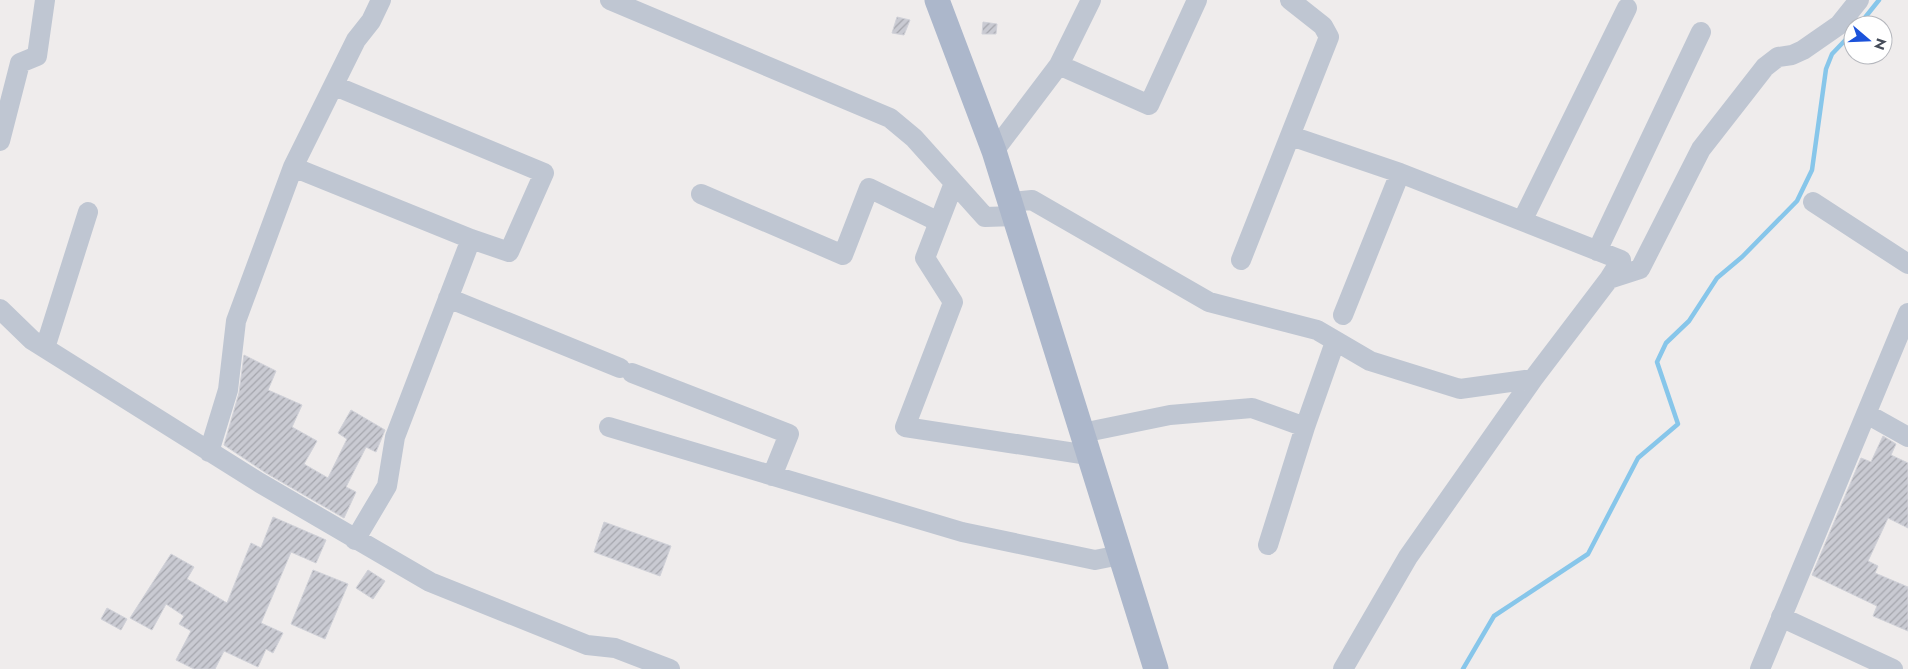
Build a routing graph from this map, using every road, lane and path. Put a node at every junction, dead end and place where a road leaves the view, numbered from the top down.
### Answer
1 (44, 0) edge
2 (381, 0) edge
3 (610, 0) edge
4 (937, 0) edge
5 (1091, 0) edge
6 (1198, 0) edge
7 (1290, 0) edge
8 (1859, 0) edge
9 (1627, 8) dead end
10 (1701, 32) dead end
11 (1059, 64) junction
12 (335, 86) junction
13 (1291, 136) junction
14 (0, 141) edge
15 (994, 151) junction
16 (293, 167) junction
17 (1400, 173) junction
18 (954, 183) junction
19 (701, 194) dead end
20 (1813, 202) dead end
21 (1013, 209) junction
22 (88, 212) dead end
23 (1522, 221) junction
24 (939, 222) junction
25 (470, 239) junction
26 (1597, 250) junction
27 (1241, 260) dead end
28 (1908, 264) edge
29 (1609, 279) junction
30 (448, 298) junction
31 (0, 309) edge
32 (1908, 313) edge
33 (1343, 315) dead end
34 (1335, 342) junction
35 (45, 348) junction
36 (1533, 378) junction
37 (1867, 414) junction
38 (609, 427) dead end
39 (1304, 427) junction
40 (1908, 437) edge
41 (1085, 444) junction
42 (209, 452) junction
43 (772, 476) junction
44 (355, 540) junction
45 (1268, 545) dead end
46 (1120, 555) junction
47 (1781, 617) junction
48 (670, 669) edge
49 (1156, 669) edge
50 (1343, 669) edge
51 (1760, 669) edge
52 (1893, 669) edge

1 - 14 street
2 - 12 street
3 - 18 street
4 - 15 main road
5 - 11 street
6 - 11 street
7 - 13 street
8 - 29 street
9 - 23 street
10 - 26 street
11 - 15 street
12 - 16 street
12 - 25 street
13 - 17 street
13 - 27 street
15 - 21 main road
16 - 25 street
16 - 42 street
17 - 23 street
17 - 33 street
18 - 21 street
18 - 24 street
19 - 24 street
20 - 28 street
21 - 34 street
21 - 41 main road
22 - 35 street
23 - 26 street
24 - 41 street
25 - 30 street
26 - 29 street
29 - 36 street
30 - 43 street
30 - 44 street
31 - 35 street
32 - 37 street
34 - 36 street
34 - 39 street
35 - 42 street
36 - 50 street
37 - 40 street
37 - 47 street
38 - 43 street
39 - 41 street
39 - 45 street
41 - 46 main road
42 - 44 street
43 - 46 street
44 - 48 street
46 - 49 main road
47 - 51 street
47 - 52 street

